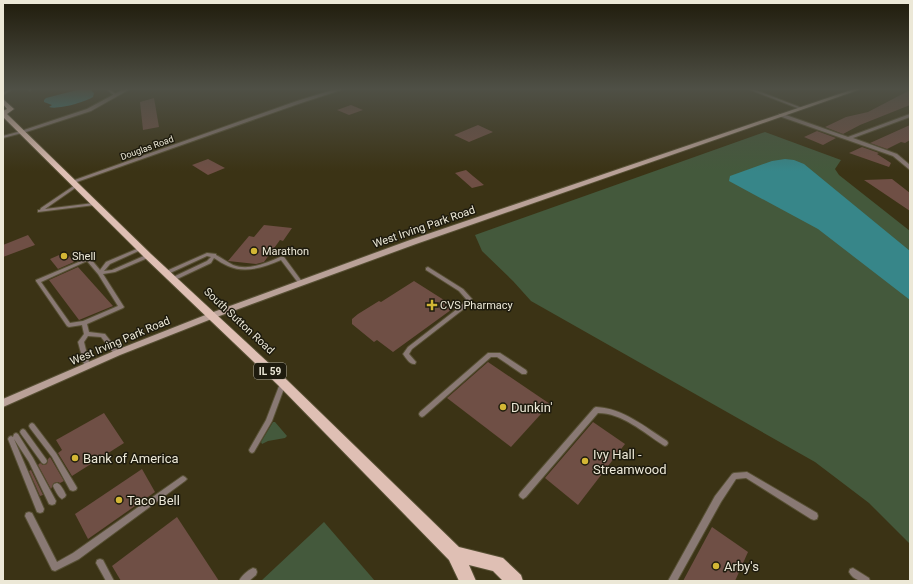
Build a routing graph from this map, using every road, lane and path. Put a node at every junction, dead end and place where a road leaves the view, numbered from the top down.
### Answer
1 (5, 116) edge
2 (71, 116) edge
3 (260, 116) edge
4 (777, 116) edge
5 (785, 116) edge
6 (907, 116) edge
7 (19, 130) junction
8 (3, 137) edge
9 (849, 138) junction
10 (910, 168) edge
11 (74, 184) junction
12 (94, 204) junction
13 (144, 253) junction
14 (214, 255) junction
15 (428, 269) dead end
16 (100, 273) junction
17 (170, 276) junction
18 (301, 283) junction
19 (211, 316) junction
20 (84, 323) junction
21 (87, 334) junction
22 (117, 353) junction
23 (413, 362) dead end
24 (87, 366) junction
25 (524, 372) dead end
26 (283, 383) junction
27 (3, 403) edge
28 (422, 414) dead end
29 (32, 426) dead end
30 (23, 432) dead end
31 (665, 444) dead end
32 (252, 450) dead end
33 (44, 461) dead end
34 (183, 480) dead end
35 (57, 486) dead end
36 (73, 488) dead end
37 (62, 495) dead end
38 (523, 495) dead end
39 (52, 501) dead end
40 (40, 509) dead end
41 (29, 516) dead end
42 (814, 516) dead end
43 (455, 554) junction
44 (100, 563) dead end
45 (253, 572) dead end
46 (853, 572) dead end
47 (110, 581) edge
48 (243, 581) edge
49 (468, 581) edge
50 (515, 581) edge
51 (672, 581) edge
52 (866, 581) edge

1 - 7 main road, South Sutton Road / IL 59
2 - 7 street
3 - 11 street, Douglas Road
4 - 18 main road, West Irving Park Road
5 - 9 street
6 - 9 street
7 - 8 lane
7 - 11 main road, South Sutton Road / IL 59
9 - 10 street
11 - 12 main road, South Sutton Road / IL 59
11 - 12 lane
12 - 13 main road, South Sutton Road / IL 59
13 - 16 lane
13 - 16 lane
13 - 17 main road, South Sutton Road / IL 59
14 - 17 lane
14 - 17 lane
14 - 18 lane
15 - 23 lane
16 - 20 lane
16 - 20 lane
17 - 19 main road, South Sutton Road / IL 59
18 - 19 main road, West Irving Park Road
19 - 22 main road, West Irving Park Road
19 - 26 main road, South Sutton Road / IL 59
20 - 21 lane
21 - 22 lane
21 - 24 lane
22 - 24 main road, West Irving Park Road
24 - 27 main road, West Irving Park Road
25 - 28 lane
26 - 32 lane
26 - 43 main road, South Sutton Road / IL 59
29 - 36 lane
30 - 33 lane
31 - 38 lane
34 - 41 lane
35 - 37 lane
39 - 40 lane
42 - 51 lane
43 - 49 main road, IL 59
43 - 50 main road
44 - 47 lane
45 - 48 lane
46 - 52 lane

